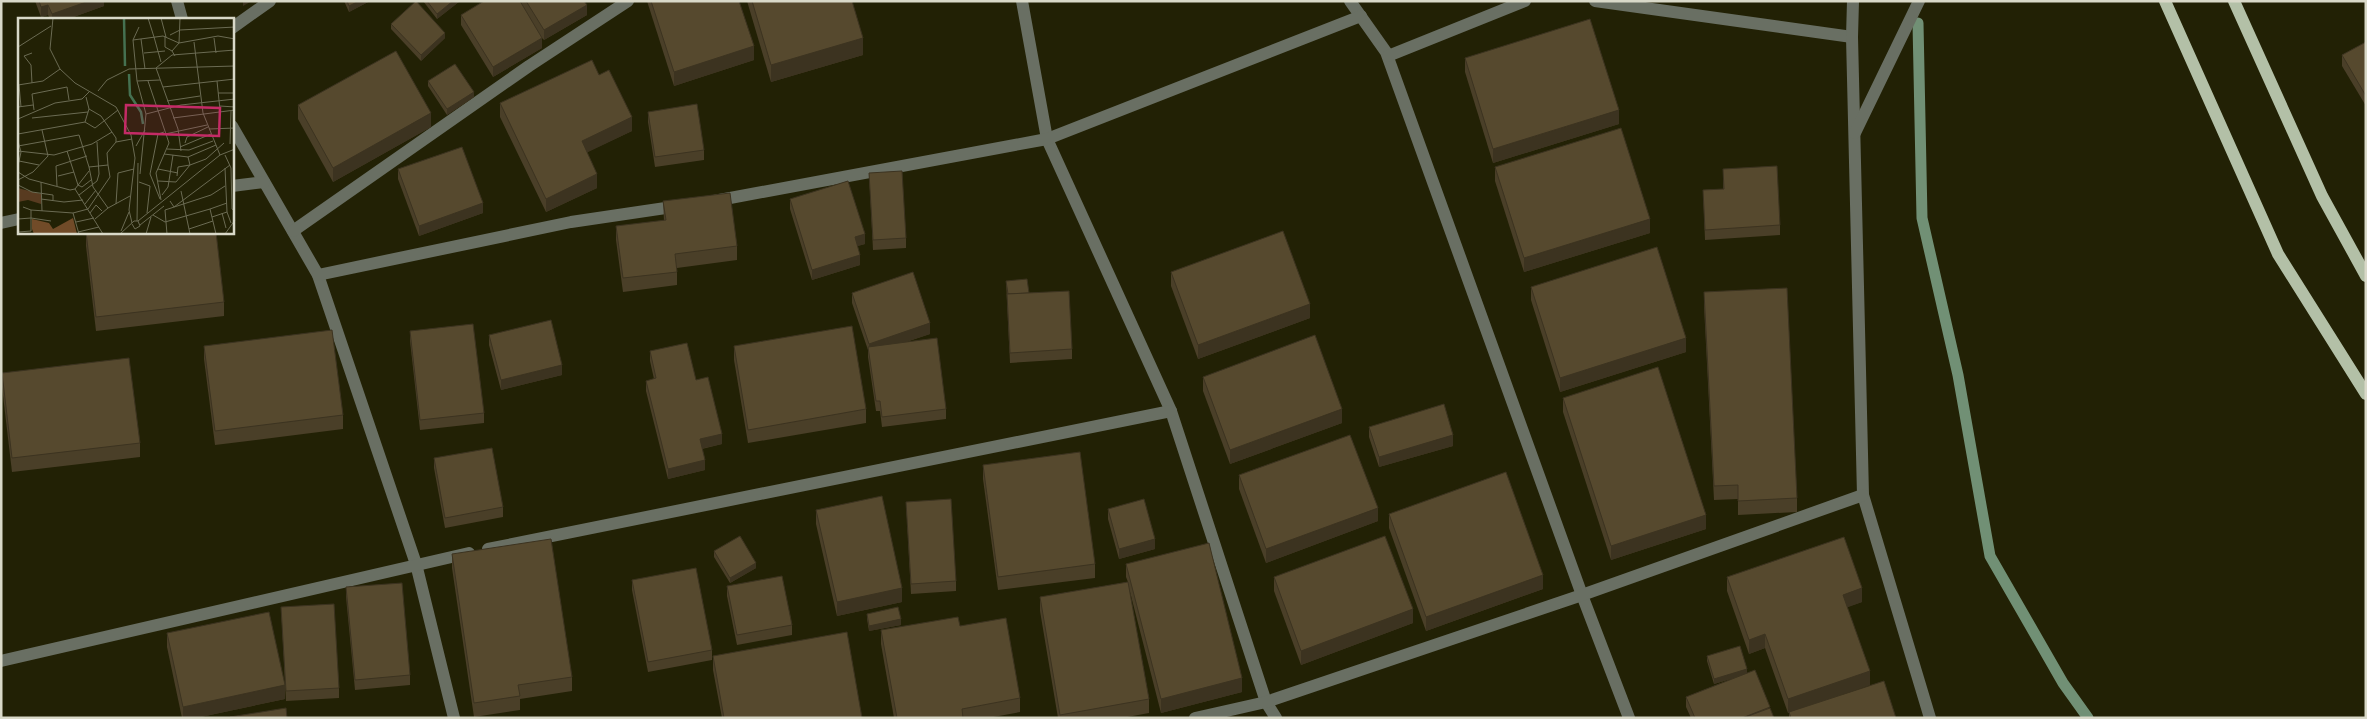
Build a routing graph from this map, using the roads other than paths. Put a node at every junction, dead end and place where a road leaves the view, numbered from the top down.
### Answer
1 (177, 1) edge
2 (270, 1) edge
3 (628, 1) edge
4 (1022, 1) edge
5 (1350, 1) edge
6 (1525, 1) edge
7 (1595, 1) edge
8 (1853, 1) edge
9 (1919, 1) edge
10 (2165, 1) edge
11 (2234, 1) edge
12 (1361, 16) junction
13 (182, 18) edge
14 (234, 27) edge
15 (1852, 37) junction
16 (1388, 56) junction
17 (234, 130) edge
18 (1854, 135) junction
19 (1047, 139) junction
20 (264, 182) junction
21 (234, 186) edge
22 (18, 219) edge
23 (1, 223) edge
24 (293, 231) junction
25 (318, 275) junction
26 (2366, 276) edge
27 (2366, 394) edge
28 (1171, 411) junction
29 (1863, 495) junction
30 (416, 564) junction
31 (1582, 596) junction
32 (1, 662) edge
33 (1266, 702) junction
34 (454, 718) edge
35 (1195, 718) edge
36 (1276, 718) edge
37 (1629, 718) edge
38 (1930, 718) edge

1 - 13 street
2 - 14 street
3 - 24 street
4 - 19 street
5 - 12 street
6 - 16 street
7 - 15 street
8 - 15 street
9 - 18 street
10 - 27 main road
11 - 26 main road
12 - 16 street
12 - 19 street
15 - 18 street
16 - 31 street
17 - 20 street
18 - 29 street
19 - 25 street
19 - 28 street
20 - 21 street
20 - 24 street
22 - 23 street
24 - 25 street
25 - 30 street
28 - 30 street
28 - 33 street
29 - 31 street
29 - 38 street
30 - 32 street
30 - 34 street
31 - 33 street
31 - 37 street
33 - 35 street
33 - 36 street

